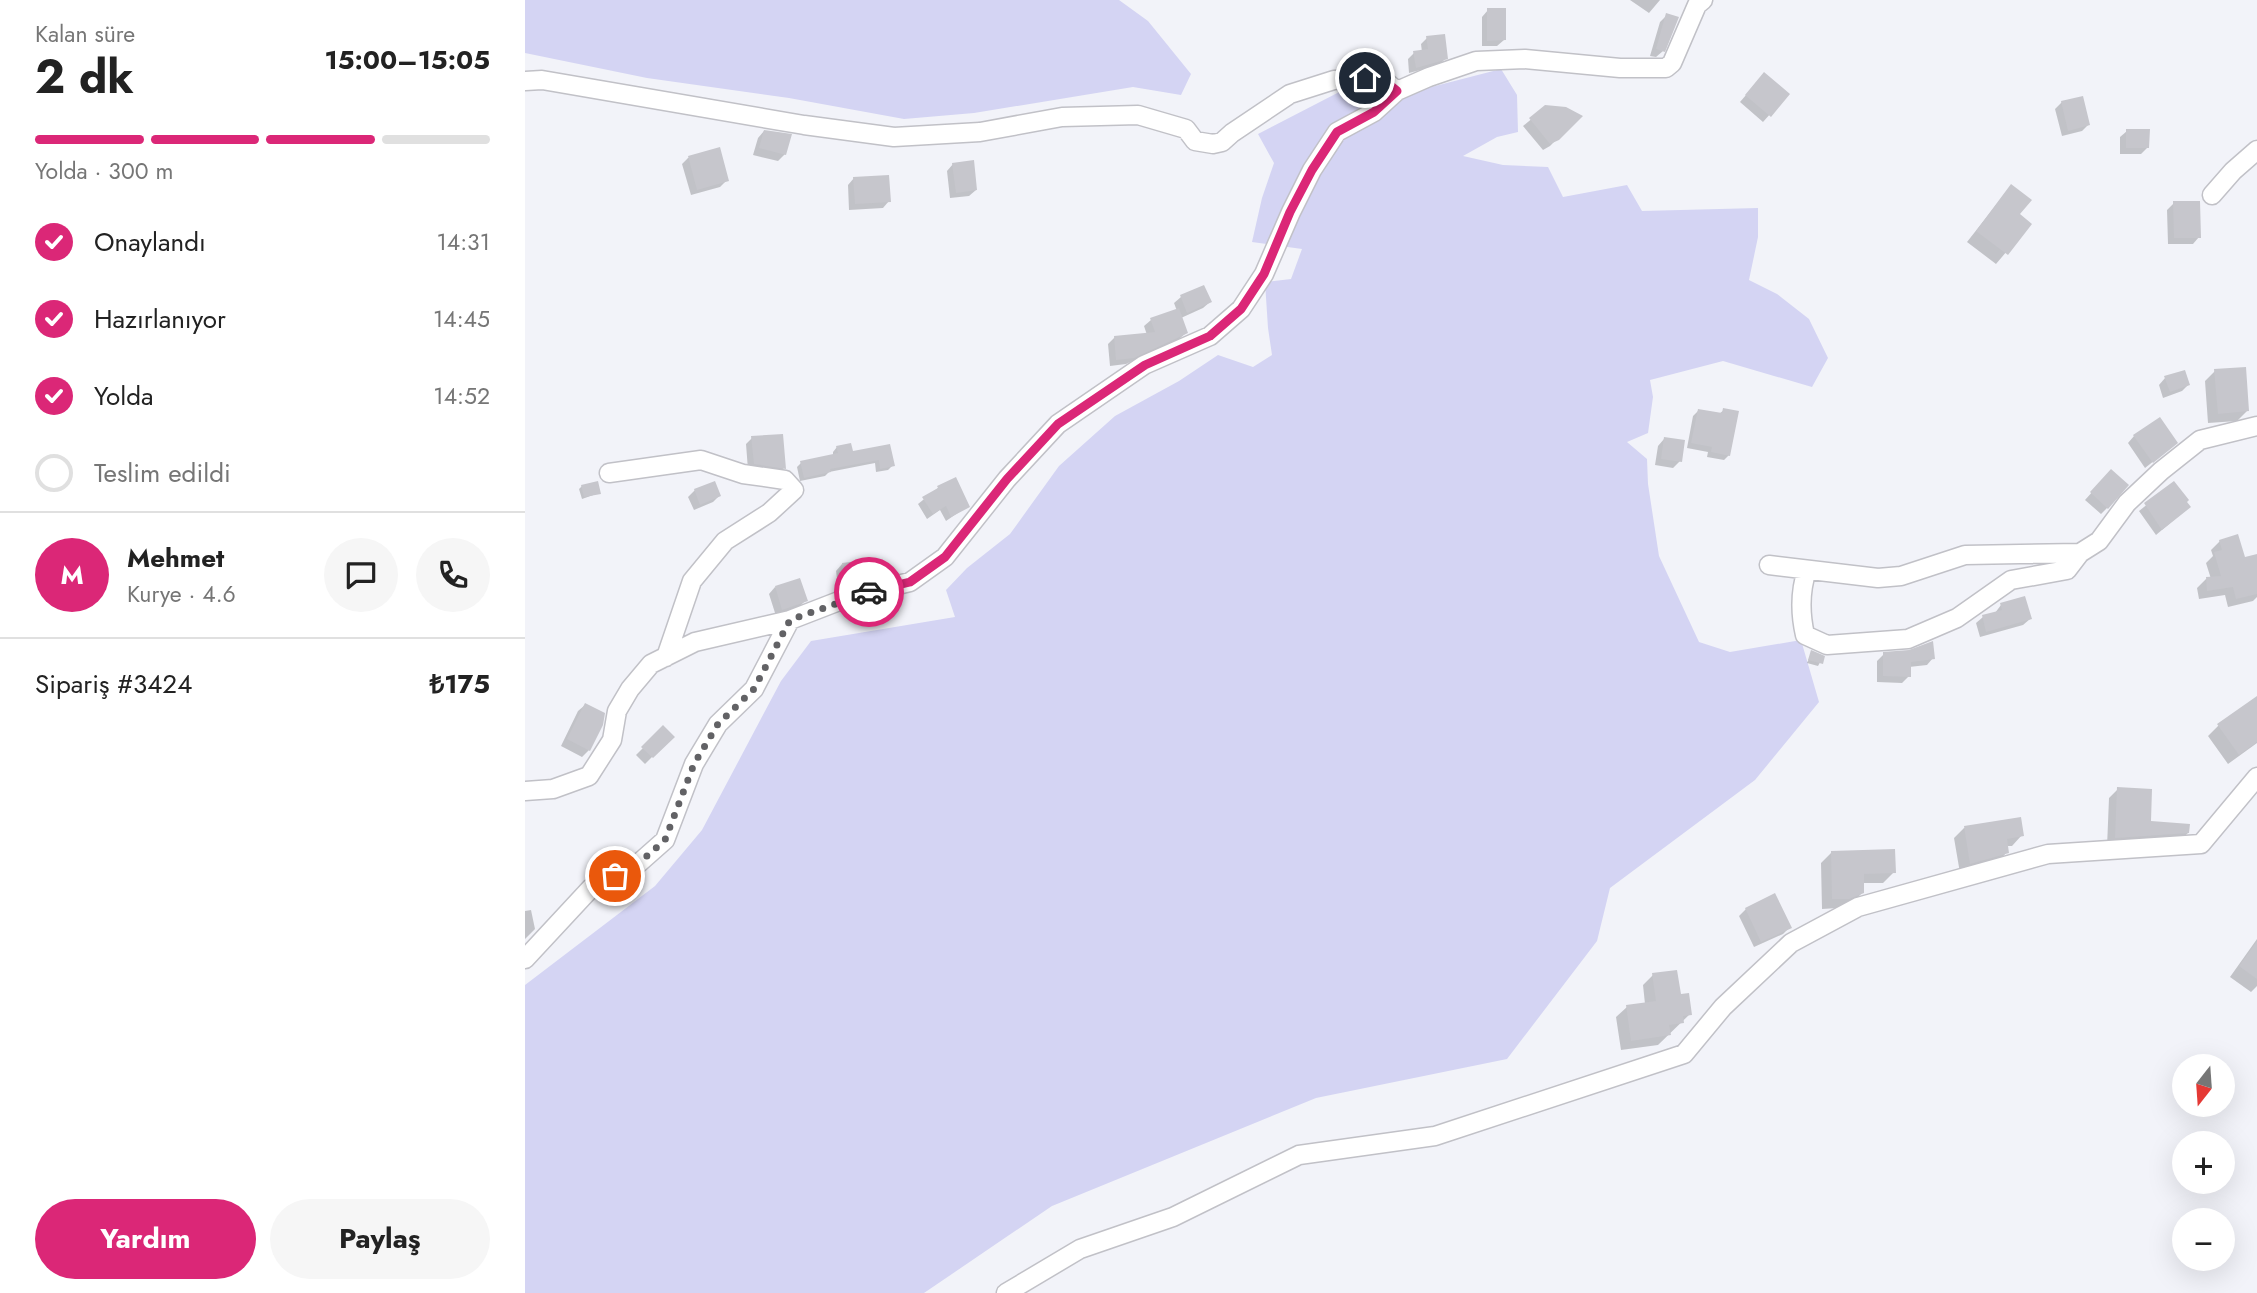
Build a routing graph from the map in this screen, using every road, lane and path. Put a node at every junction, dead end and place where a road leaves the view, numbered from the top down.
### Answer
1 (1703, 0) edge
2 (525, 81) edge
3 (1397, 91) junction
4 (2257, 150) edge
5 (2212, 195) dead end
6 (2257, 425) edge
7 (608, 473) dead end
8 (2080, 553) junction
9 (1769, 565) dead end
10 (1807, 570) junction
11 (790, 620) junction
12 (666, 657) junction
13 (2257, 777) edge
14 (525, 790) edge
15 (525, 958) edge
16 (1006, 1293) edge

1 - 3 street
2 - 3 street
3 - 11 street
4 - 5 street
6 - 8 street
7 - 12 street
8 - 10 street
8 - 10 street
9 - 10 street
11 - 12 street
11 - 15 street
12 - 14 street
13 - 16 street

